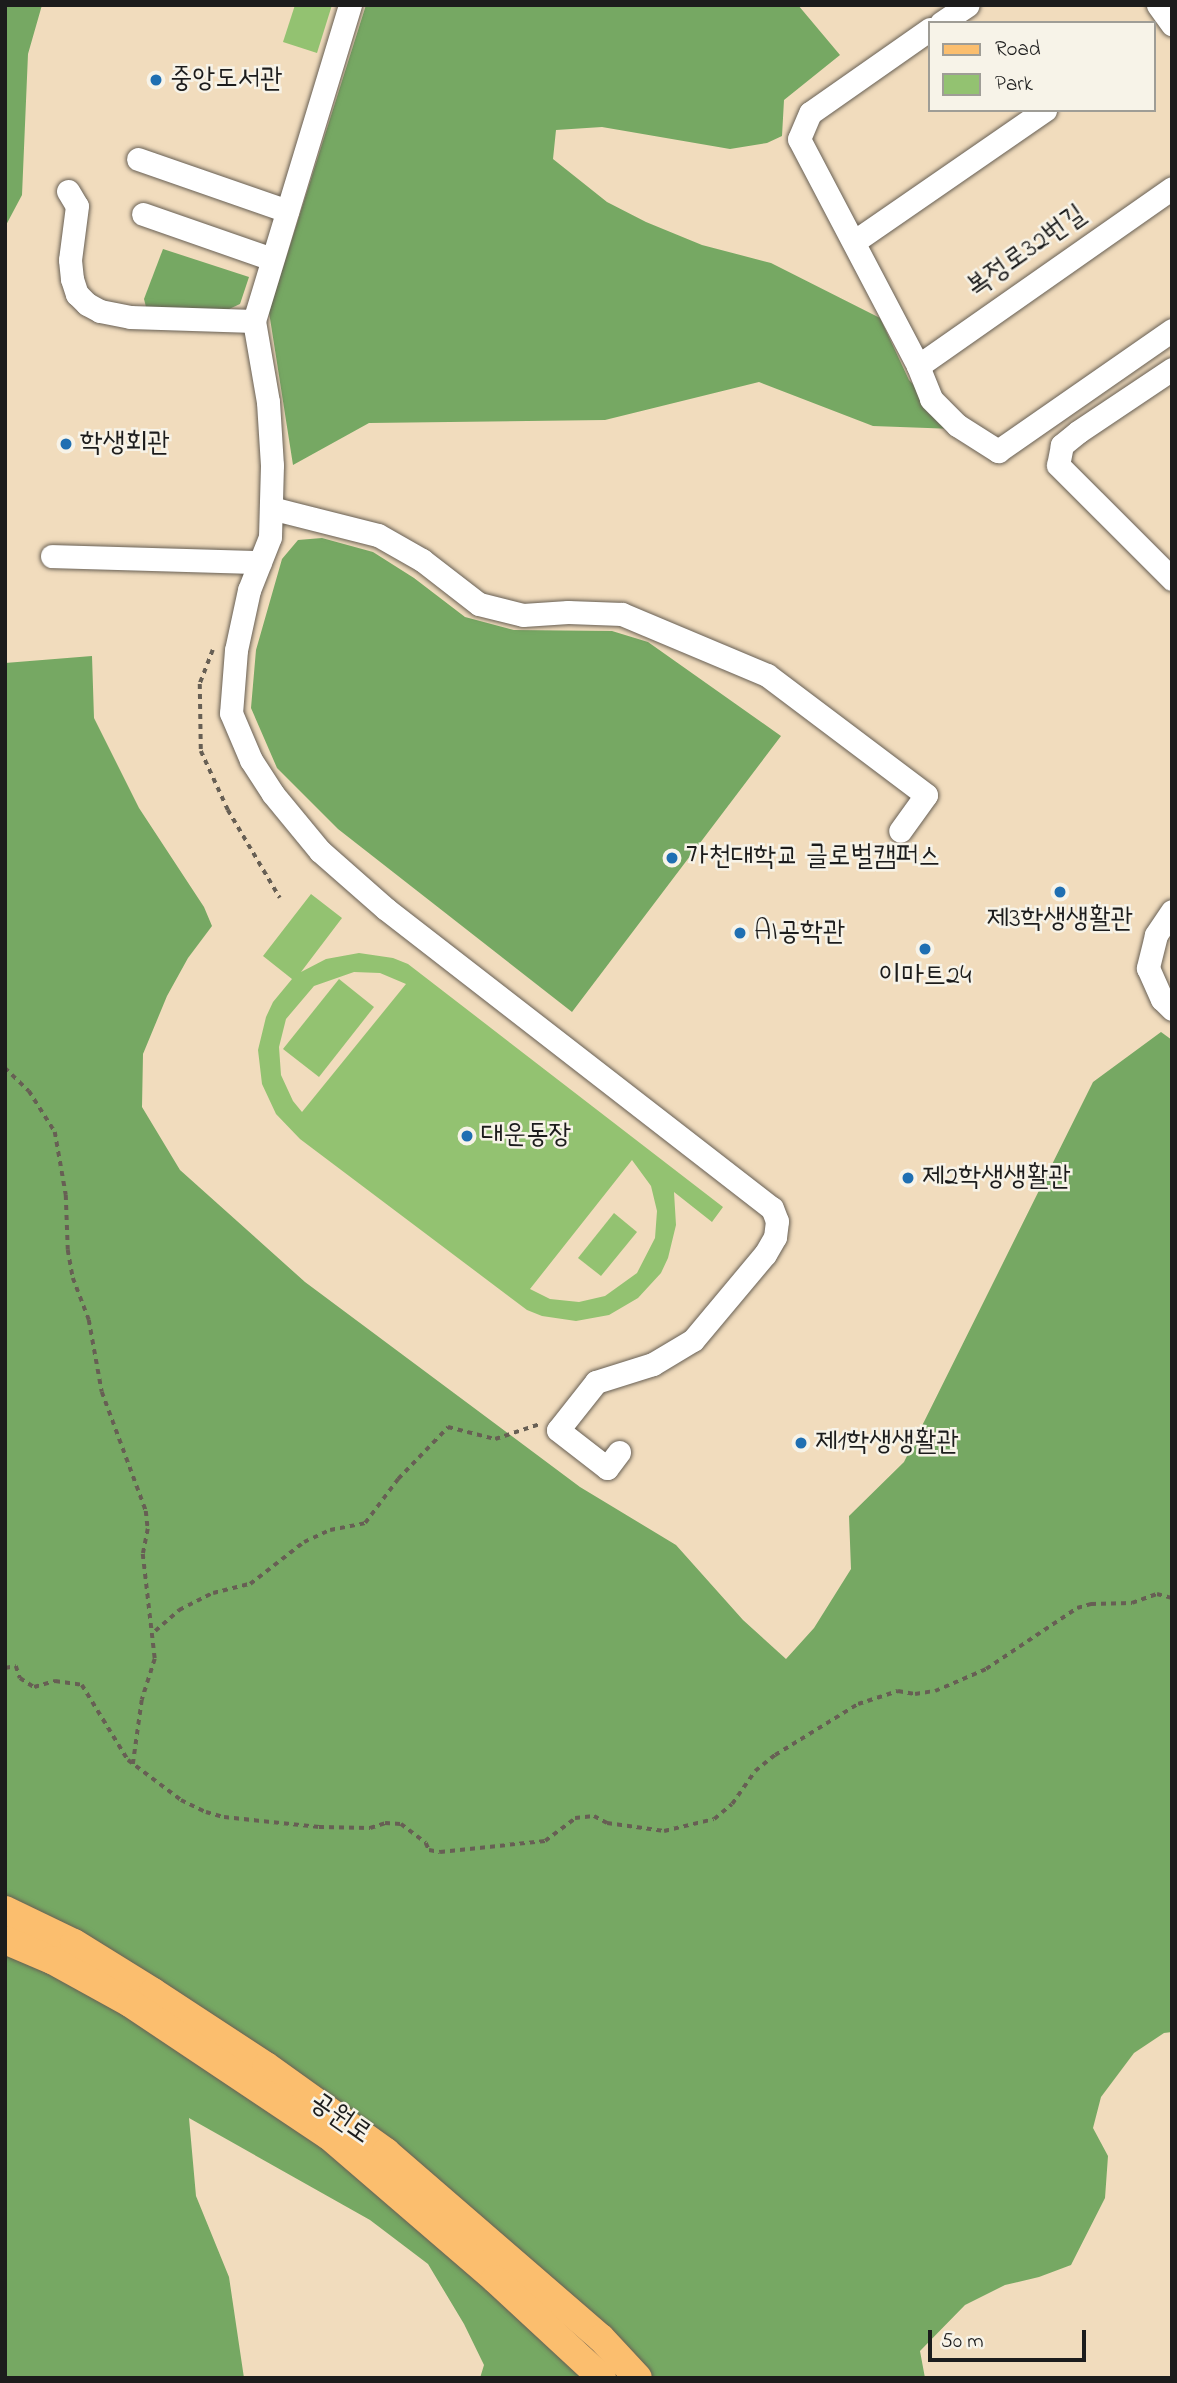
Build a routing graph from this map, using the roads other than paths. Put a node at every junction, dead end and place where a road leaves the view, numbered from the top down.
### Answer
1 (350, 5) edge
2 (968, 5) edge
3 (1158, 5) edge
4 (944, 21) edge
5 (1172, 23) edge
6 (928, 31) edge
7 (1156, 34) edge
8 (1042, 112) edge
9 (138, 159) dead end
10 (1172, 188) edge
11 (68, 191) dead end
12 (286, 211) junction
13 (143, 214) dead end
14 (855, 241) junction
15 (272, 259) junction
16 (254, 321) junction
17 (1172, 330) edge
18 (918, 366) junction
19 (1172, 369) edge
20 (271, 508) junction
21 (52, 556) dead end
22 (260, 562) junction
23 (1172, 579) edge
24 (900, 831) dead end
25 (1172, 911) edge
26 (1172, 1009) edge
27 (619, 1452) dead end
28 (5, 1910) edge
29 (5, 1940) edge
30 (602, 2378) edge
31 (638, 2378) edge

1 - 12 street
2 - 4 street
3 - 5 street
5 - 7 street
6 - 14 street
8 - 14 street
9 - 12 street
10 - 18 street, 복정로32번길
11 - 16 street
12 - 15 street
13 - 15 street
14 - 18 street
15 - 16 street
16 - 20 street
17 - 18 street
19 - 23 street
20 - 22 street
20 - 24 street
21 - 22 street
22 - 27 street
25 - 26 street
28 - 31 main road, 공원로
29 - 30 main road, 공원로

